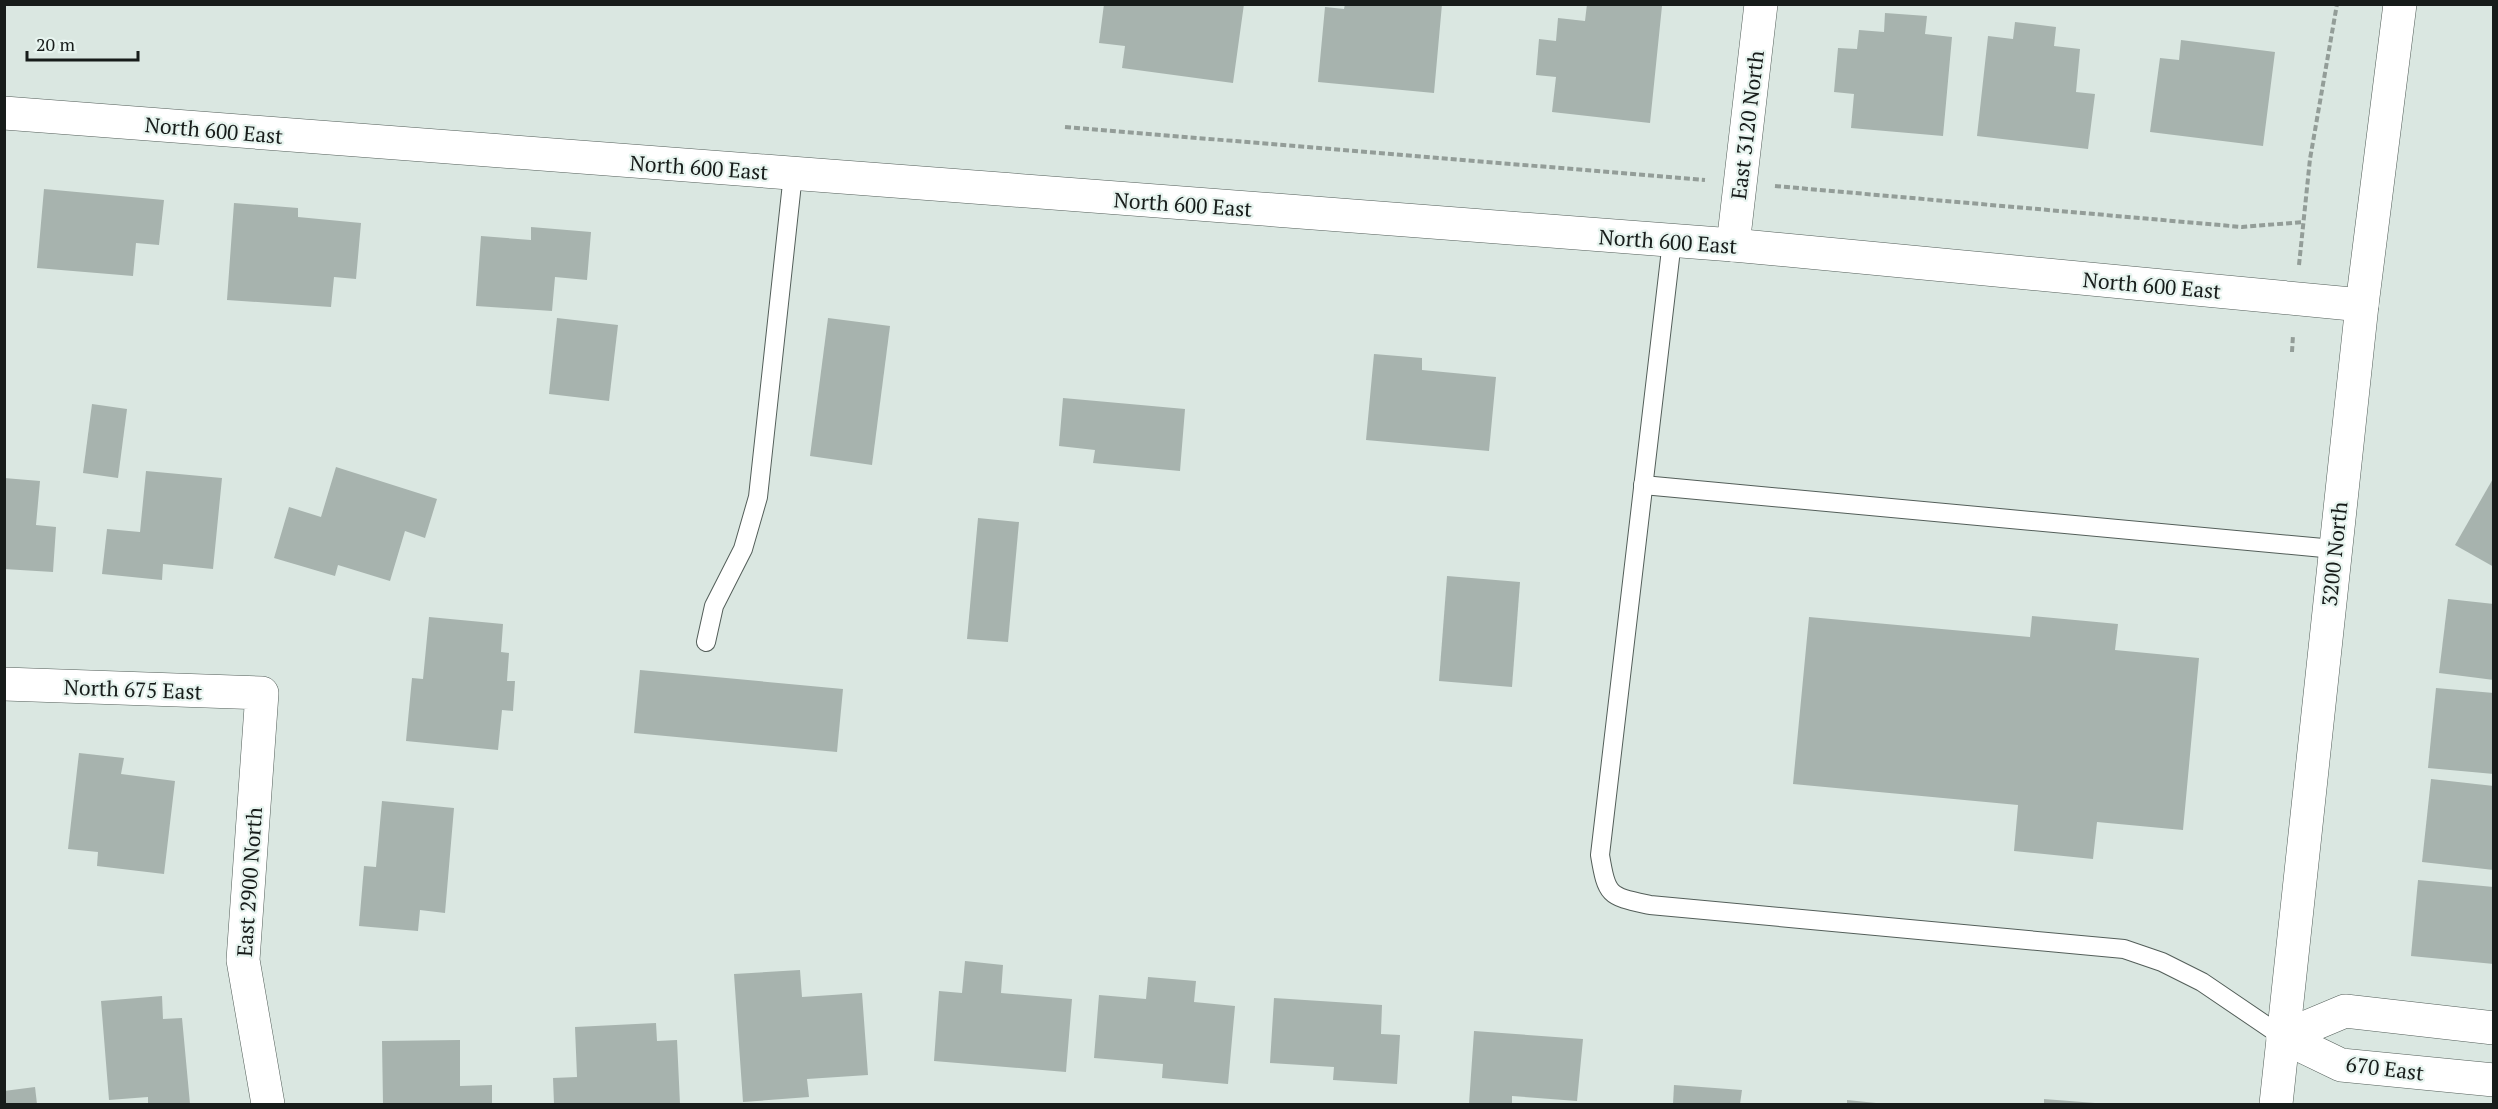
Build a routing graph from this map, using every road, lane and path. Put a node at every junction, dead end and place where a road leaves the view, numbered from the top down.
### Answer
1 (1761, 4) edge
2 (2337, 4) edge
3 (2400, 4) edge
4 (4, 113) edge
5 (1065, 127) dead end
6 (793, 174) junction
7 (1691, 179) dead end
8 (1783, 187) dead end
9 (1672, 241) junction
10 (1733, 245) junction
11 (2362, 305) junction
12 (1643, 485) junction
13 (2334, 549) junction
14 (706, 642) dead end
15 (4, 684) edge
16 (262, 693) joint
17 (2493, 1028) edge
18 (2283, 1037) junction
19 (2493, 1080) edge
20 (268, 1104) edge
21 (2276, 1104) edge

1 - 10 street, East 3120 North
2 - 8 path
3 - 11 street, 3200 North
4 - 6 street, North 600 East
5 - 7 path
6 - 9 street, North 600 East
6 - 14 lane
9 - 10 street, North 600 East
9 - 12 lane
10 - 11 street, North 600 East
11 - 13 street, 3200 North
12 - 13 lane
12 - 18 lane
13 - 18 street, 3200 North
15 - 16 street, North 675 East
16 - 20 street, East 2900 North
17 - 18 street
18 - 19 street, 670 East
18 - 21 street, 3200 North

